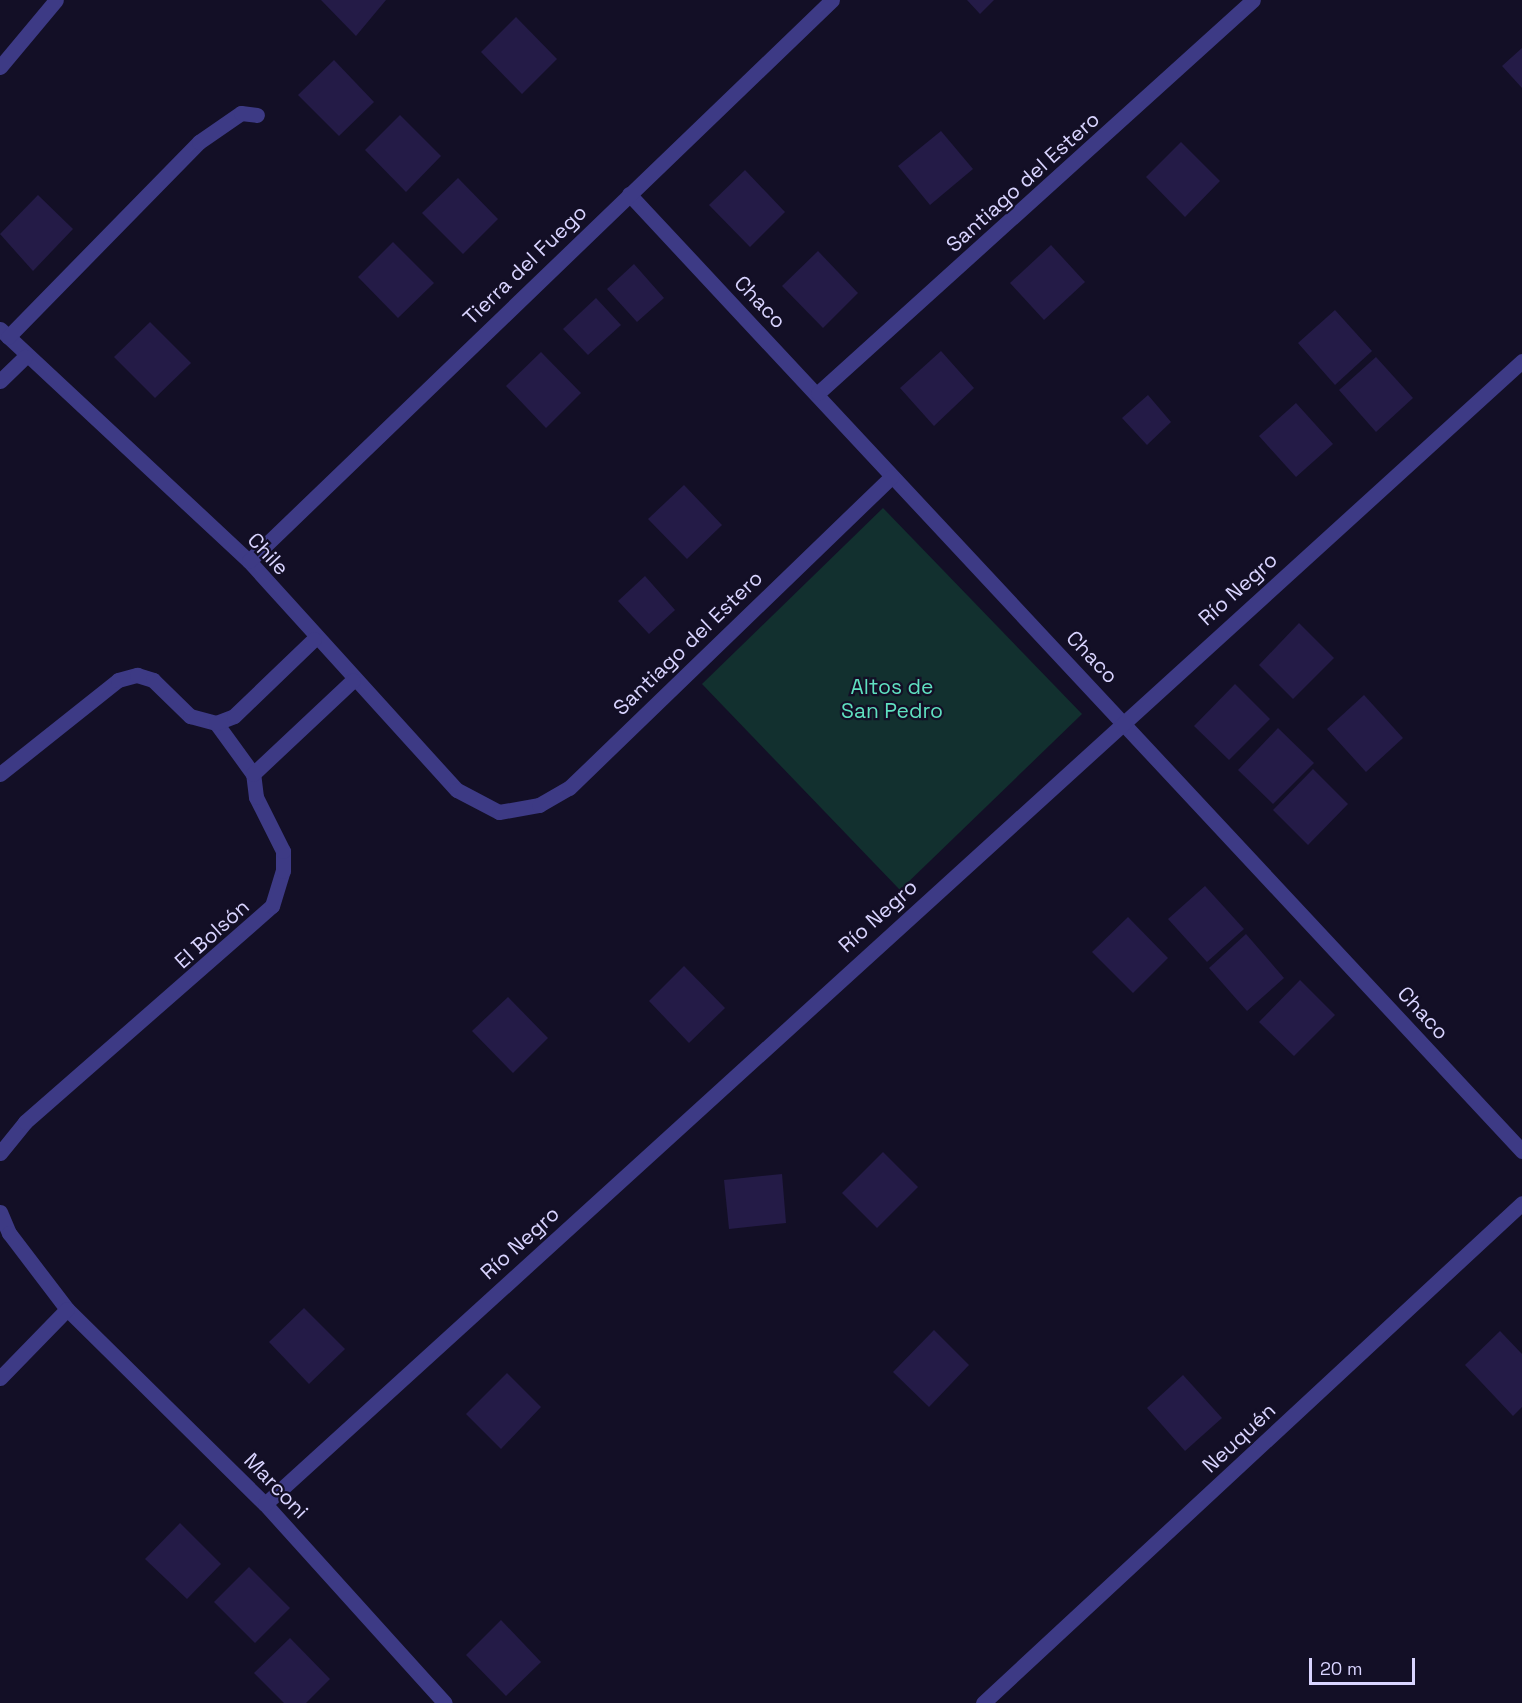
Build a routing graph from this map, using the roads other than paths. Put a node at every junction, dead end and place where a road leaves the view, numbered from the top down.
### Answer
1 (56, 0) edge
2 (832, 0) edge
3 (1253, 0) edge
4 (0, 67) edge
5 (257, 115) dead end
6 (629, 194) junction
7 (4, 333) edge
8 (25, 357) junction
9 (1522, 361) edge
10 (0, 381) edge
11 (818, 393) junction
12 (891, 477) junction
13 (249, 561) junction
14 (314, 639) junction
15 (353, 680) junction
16 (1123, 721) junction
17 (216, 723) junction
18 (0, 774) edge
19 (253, 774) junction
20 (499, 812) joint
21 (1522, 1151) edge
22 (0, 1153) edge
23 (1522, 1203) edge
24 (0, 1212) edge
25 (67, 1308) junction
26 (0, 1378) edge
27 (266, 1504) junction
28 (445, 1703) edge
29 (983, 1703) edge

1 - 4 street
2 - 6 street, Tierra del Fuego
3 - 11 street, Santiago del Estero
5 - 7 street
6 - 11 street, Chaco
6 - 13 street, Tierra del Fuego
7 - 8 street, Chile
8 - 10 street
8 - 13 street, Chile
9 - 16 street, Río Negro
11 - 12 street, Chaco
12 - 16 street, Chaco
12 - 20 street, Santiago del Estero
13 - 14 street, Chile
14 - 15 street, Chile
14 - 17 street
15 - 19 street
15 - 20 street, Chile
16 - 21 street, Chaco
16 - 27 street, Río Negro
17 - 18 street
17 - 19 street
19 - 22 street, El Bolsón
23 - 29 street, Neuquén
24 - 25 street
25 - 26 street
25 - 27 street, Marconi
27 - 28 street, Marconi

